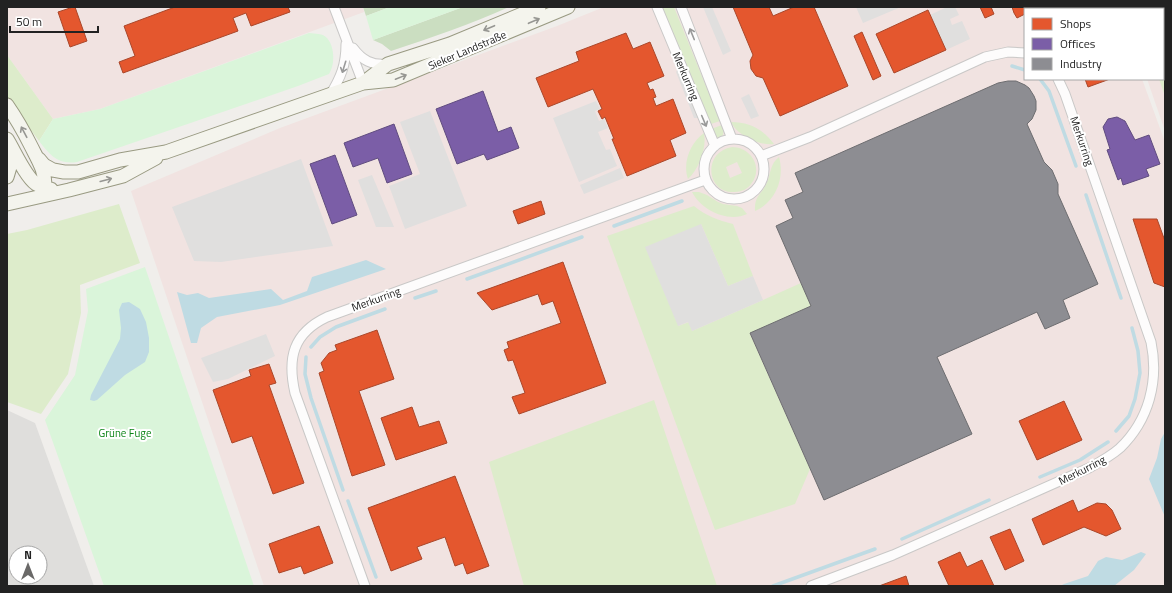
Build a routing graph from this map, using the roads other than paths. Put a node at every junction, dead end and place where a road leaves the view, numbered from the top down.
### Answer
1 (334, 7) edge
2 (539, 7) edge
3 (568, 7) edge
4 (657, 7) edge
5 (681, 7) edge
6 (346, 37) junction
7 (1024, 53) edge
8 (388, 64) junction
9 (1058, 80) edge
10 (363, 83) junction
11 (330, 95) junction
12 (7, 105) edge
13 (732, 139) junction
14 (8, 140) edge
15 (714, 146) junction
16 (166, 152) junction
17 (761, 156) junction
18 (39, 159) junction
19 (78, 172) junction
20 (7, 177) edge
21 (705, 180) junction
22 (45, 188) junction
23 (69, 190) junction
24 (12, 203) edge
25 (366, 586) edge
26 (811, 586) edge

1 - 6 street
2 -> 8 main road, Sieker Landstraße
10 -> 3 main road, Sieker Landstraße
4 -> 15 street, Merkurring
13 -> 5 street, Merkurring
6 - 8 street
6 - 10 street
6 -> 11 street
7 - 17 street
8 - 10 main road, Sieker Landstraße
9 - 26 street, Merkurring
10 - 11 main road, Sieker Landstraße
11 - 16 main road, Sieker Landstraße
18 -> 12 main road
13 - 15 street
13 - 17 street
14 - 20 main road
14 - 22 main road
15 - 21 street
16 - 19 main road, Sieker Landstraße
23 -> 16 main road, Sieker Landstraße
17 - 21 street
18 - 19 main road, Sieker Landstraße
18 - 22 main road
19 - 22 main road, Sieker Landstraße
21 - 25 street, Merkurring
22 - 23 main road, Sieker Landstraße
22 - 24 main road, Sieker Landstraße
23 - 24 main road, Sieker Landstraße

